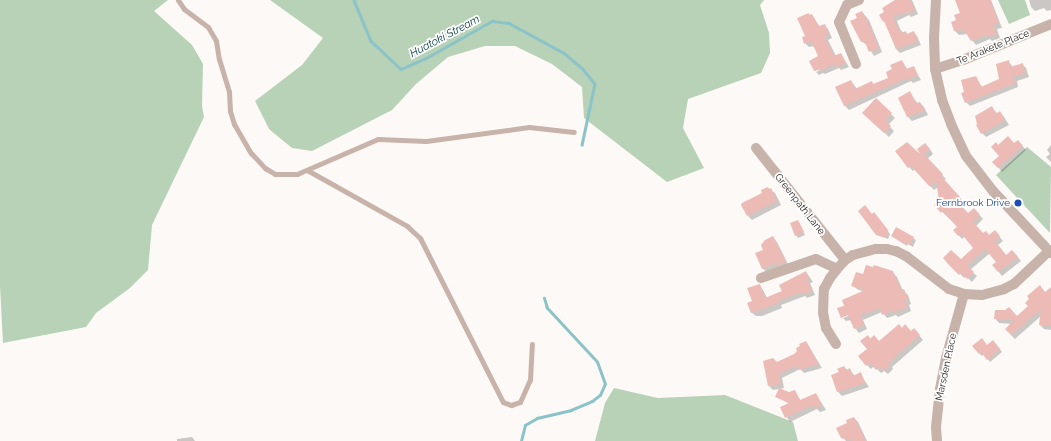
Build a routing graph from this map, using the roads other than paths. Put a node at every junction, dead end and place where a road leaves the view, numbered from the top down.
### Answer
1 (178, 0) edge
2 (859, 0) edge
3 (936, 0) edge
4 (1051, 24) edge
5 (856, 64) dead end
6 (935, 69) junction
7 (574, 132) dead end
8 (756, 148) dead end
9 (307, 170) junction
10 (1050, 252) edge
11 (845, 260) junction
12 (837, 269) junction
13 (761, 278) dead end
14 (964, 294) junction
15 (532, 344) dead end
16 (836, 344) dead end
17 (937, 441) edge

1 - 9 lane
2 - 5 street
3 - 6 street
4 - 6 street, Te Arakete Place
6 - 10 street
7 - 9 lane
8 - 11 street, Greenpath Lane
9 - 15 lane
10 - 14 street
11 - 12 street
11 - 14 street
12 - 13 street
12 - 16 street
14 - 17 street, Marsden Place

